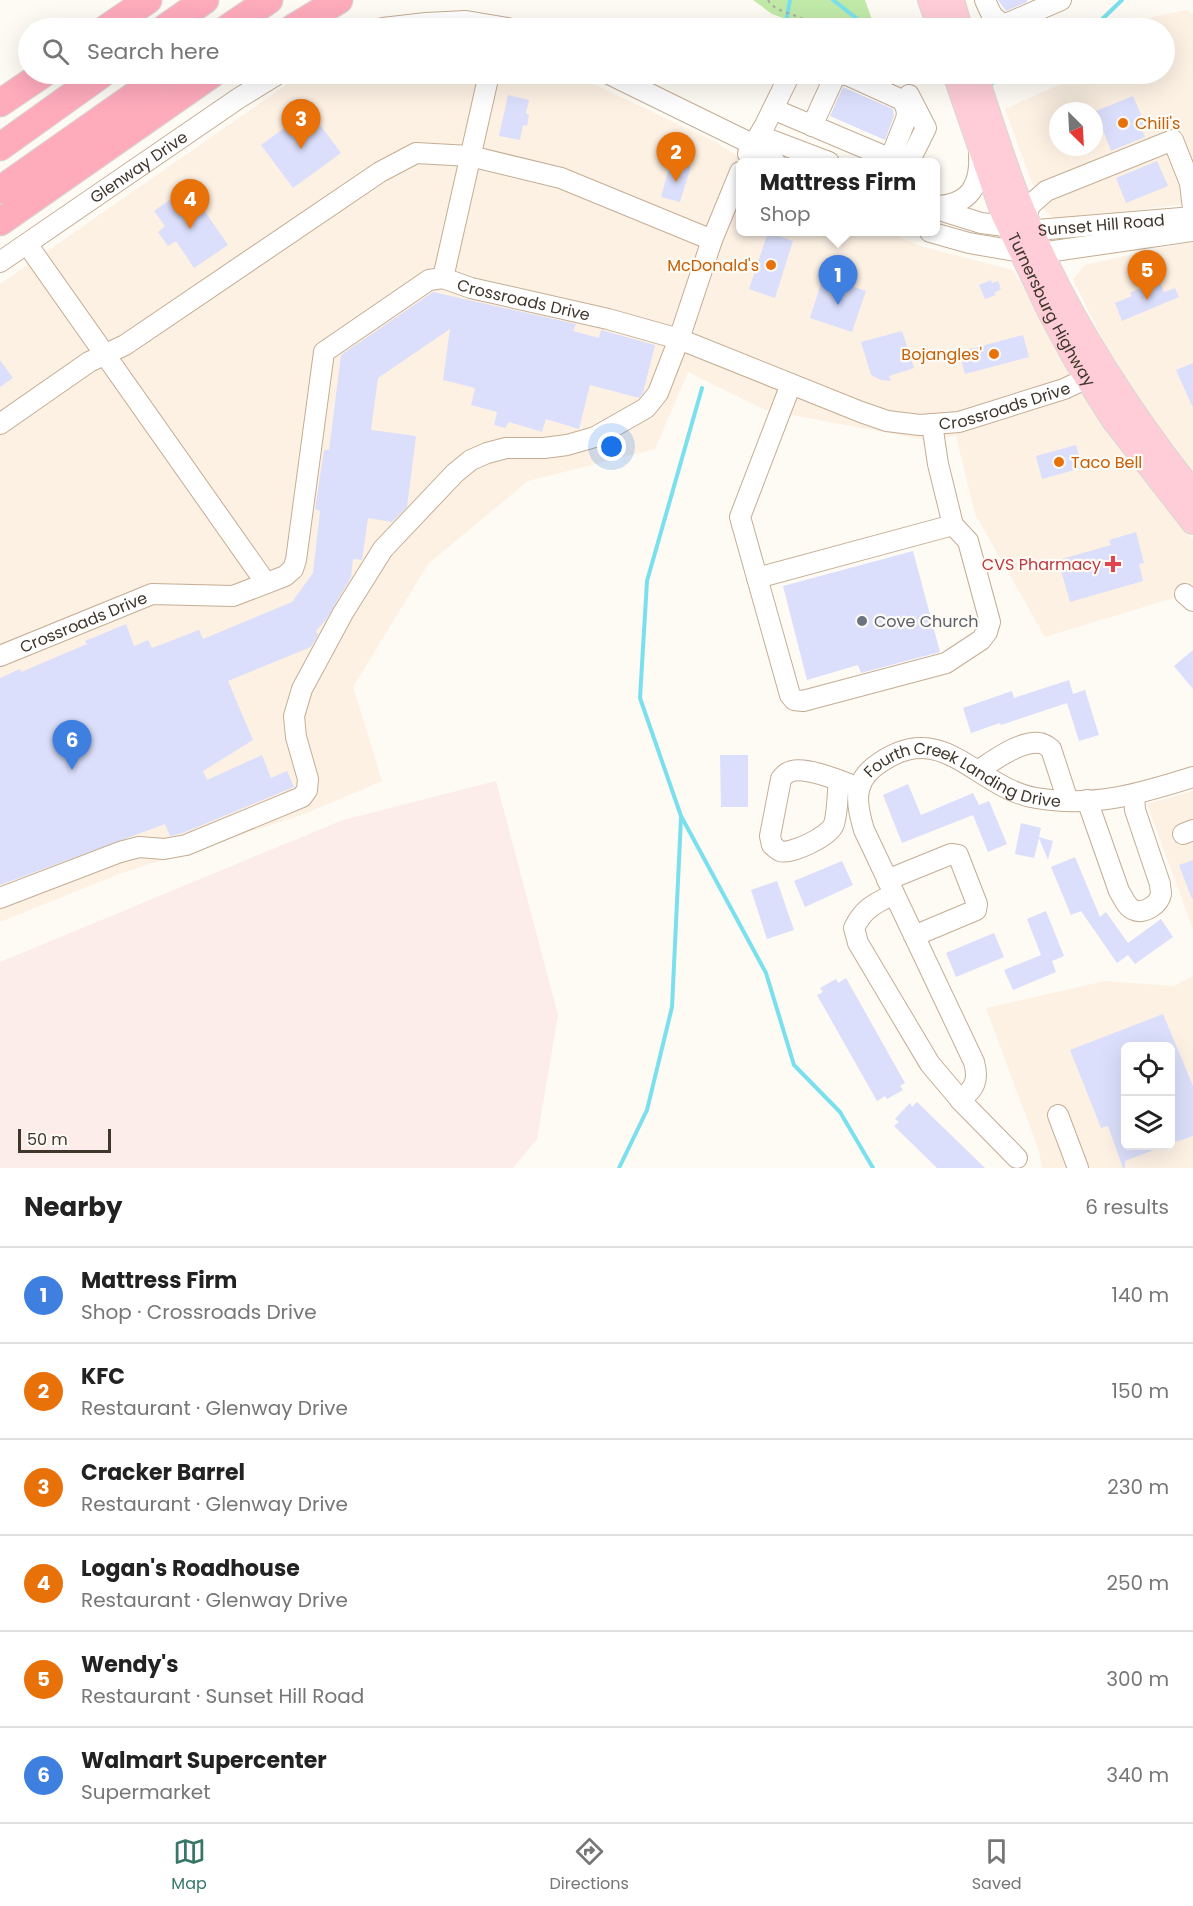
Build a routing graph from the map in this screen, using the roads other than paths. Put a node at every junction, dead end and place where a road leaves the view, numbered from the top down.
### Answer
1 (148, 0) edge
2 (205, 0) edge
3 (269, 0) edge
4 (316, 0) edge
5 (339, 0) edge
6 (1061, 0) edge
7 (986, 2) edge
8 (947, 15) edge
9 (122, 18) edge
10 (179, 18) edge
11 (243, 18) edge
12 (290, 18) edge
13 (309, 18) edge
14 (995, 18) edge
15 (1020, 18) edge
16 (28, 84) edge
17 (88, 84) edge
18 (151, 84) edge
19 (197, 84) edge
20 (201, 84) edge
21 (262, 84) edge
22 (487, 84) edge
23 (627, 84) edge
24 (785, 84) edge
25 (822, 84) edge
26 (831, 84) edge
27 (867, 84) edge
28 (897, 84) edge
29 (960, 84) edge
30 (977, 84) edge
31 (177, 98) junction
32 (0, 103) edge
33 (773, 109) junction
34 (808, 124) junction
35 (987, 141) junction
36 (0, 147) edge
37 (748, 153) edge
38 (470, 156) junction
39 (766, 158) edge
40 (818, 158) edge
41 (892, 158) edge
42 (900, 158) edge
43 (901, 158) edge
44 (736, 184) edge
45 (0, 190) edge
46 (1046, 190) junction
47 (940, 206) edge
48 (940, 208) edge
49 (1193, 209) edge
50 (1193, 217) edge
51 (0, 222) edge
52 (1023, 228) junction
53 (1193, 231) edge
54 (940, 234) edge
55 (712, 240) junction
56 (27, 244) junction
57 (1031, 253) junction
58 (0, 262) edge
59 (443, 278) junction
60 (680, 339) junction
61 (104, 354) junction
62 (1096, 374) junction
63 (791, 384) junction
64 (0, 424) edge
65 (932, 424) junction
66 (1193, 493) edge
67 (1193, 522) edge
68 (953, 525) junction
69 (757, 578) junction
70 (266, 583) junction
71 (0, 656) edge
72 (979, 770) junction
73 (1193, 777) edge
74 (838, 781) junction
75 (859, 788) junction
76 (1134, 795) junction
77 (1078, 800) junction
78 (890, 887) junction
79 (0, 898) edge
80 (914, 936) junction
81 (960, 1100) junction
82 (1058, 1115) dead end
83 (1017, 1158) dead end
84 (1078, 1168) edge

1 - 9 highway
2 - 10 highway
3 - 11 highway
4 - 12 highway
5 - 13 highway
6 - 15 street
7 - 8 street
7 - 14 street
16 - 32 highway
17 - 36 highway
18 - 45 highway
19 - 31 highway
20 - 31 highway
21 - 56 street, Glenway Drive
22 - 38 street
23 - 37 street
24 - 33 street
25 - 34 street
26 - 34 street
27 - 42 street
28 - 43 street
29 - 35 main road, Turnersburg Highway
30 - 35 main road, Turnersburg Highway
31 - 51 highway
33 - 34 street
33 - 37 street
34 - 41 street
35 - 46 street
35 - 47 street
35 - 52 main road, Turnersburg Highway
37 - 39 street
37 - 40 street
38 - 55 street
38 - 59 street
38 - 61 street
44 - 55 street
46 - 49 street
46 - 52 street
48 - 52 street
50 - 52 street, Sunset Hill Road
52 - 57 main road, Turnersburg Highway
53 - 57 street, Sunset Hill Road
54 - 57 street
55 - 60 street
56 - 58 street, Glenway Drive
56 - 61 street
57 - 62 main road, Turnersburg Highway
59 - 60 street, Crossroads Drive
59 - 70 street, Crossroads Drive
60 - 63 street, Crossroads Drive
60 - 79 street
61 - 64 street
61 - 70 street
62 - 65 street, Crossroads Drive
62 - 66 main road, Turnersburg Highway
62 - 67 main road, Turnersburg Highway
63 - 65 street, Crossroads Drive
63 - 69 street
65 - 68 street
68 - 69 street
68 - 69 street
70 - 71 street, Crossroads Drive
72 - 75 street, Fourth Creek Landing Drive
72 - 77 street, Fourth Creek Landing Drive
72 - 77 street
73 - 76 street, Fourth Creek Landing Drive
74 - 74 street
74 - 75 street
75 - 78 street, Fourth Creek Landing Drive
76 - 77 street, Fourth Creek Landing Drive
76 - 77 street
78 - 80 street, Fourth Creek Landing Drive
78 - 80 street
78 - 81 street
80 - 81 street, Fourth Creek Landing Drive
81 - 83 street
82 - 84 street

